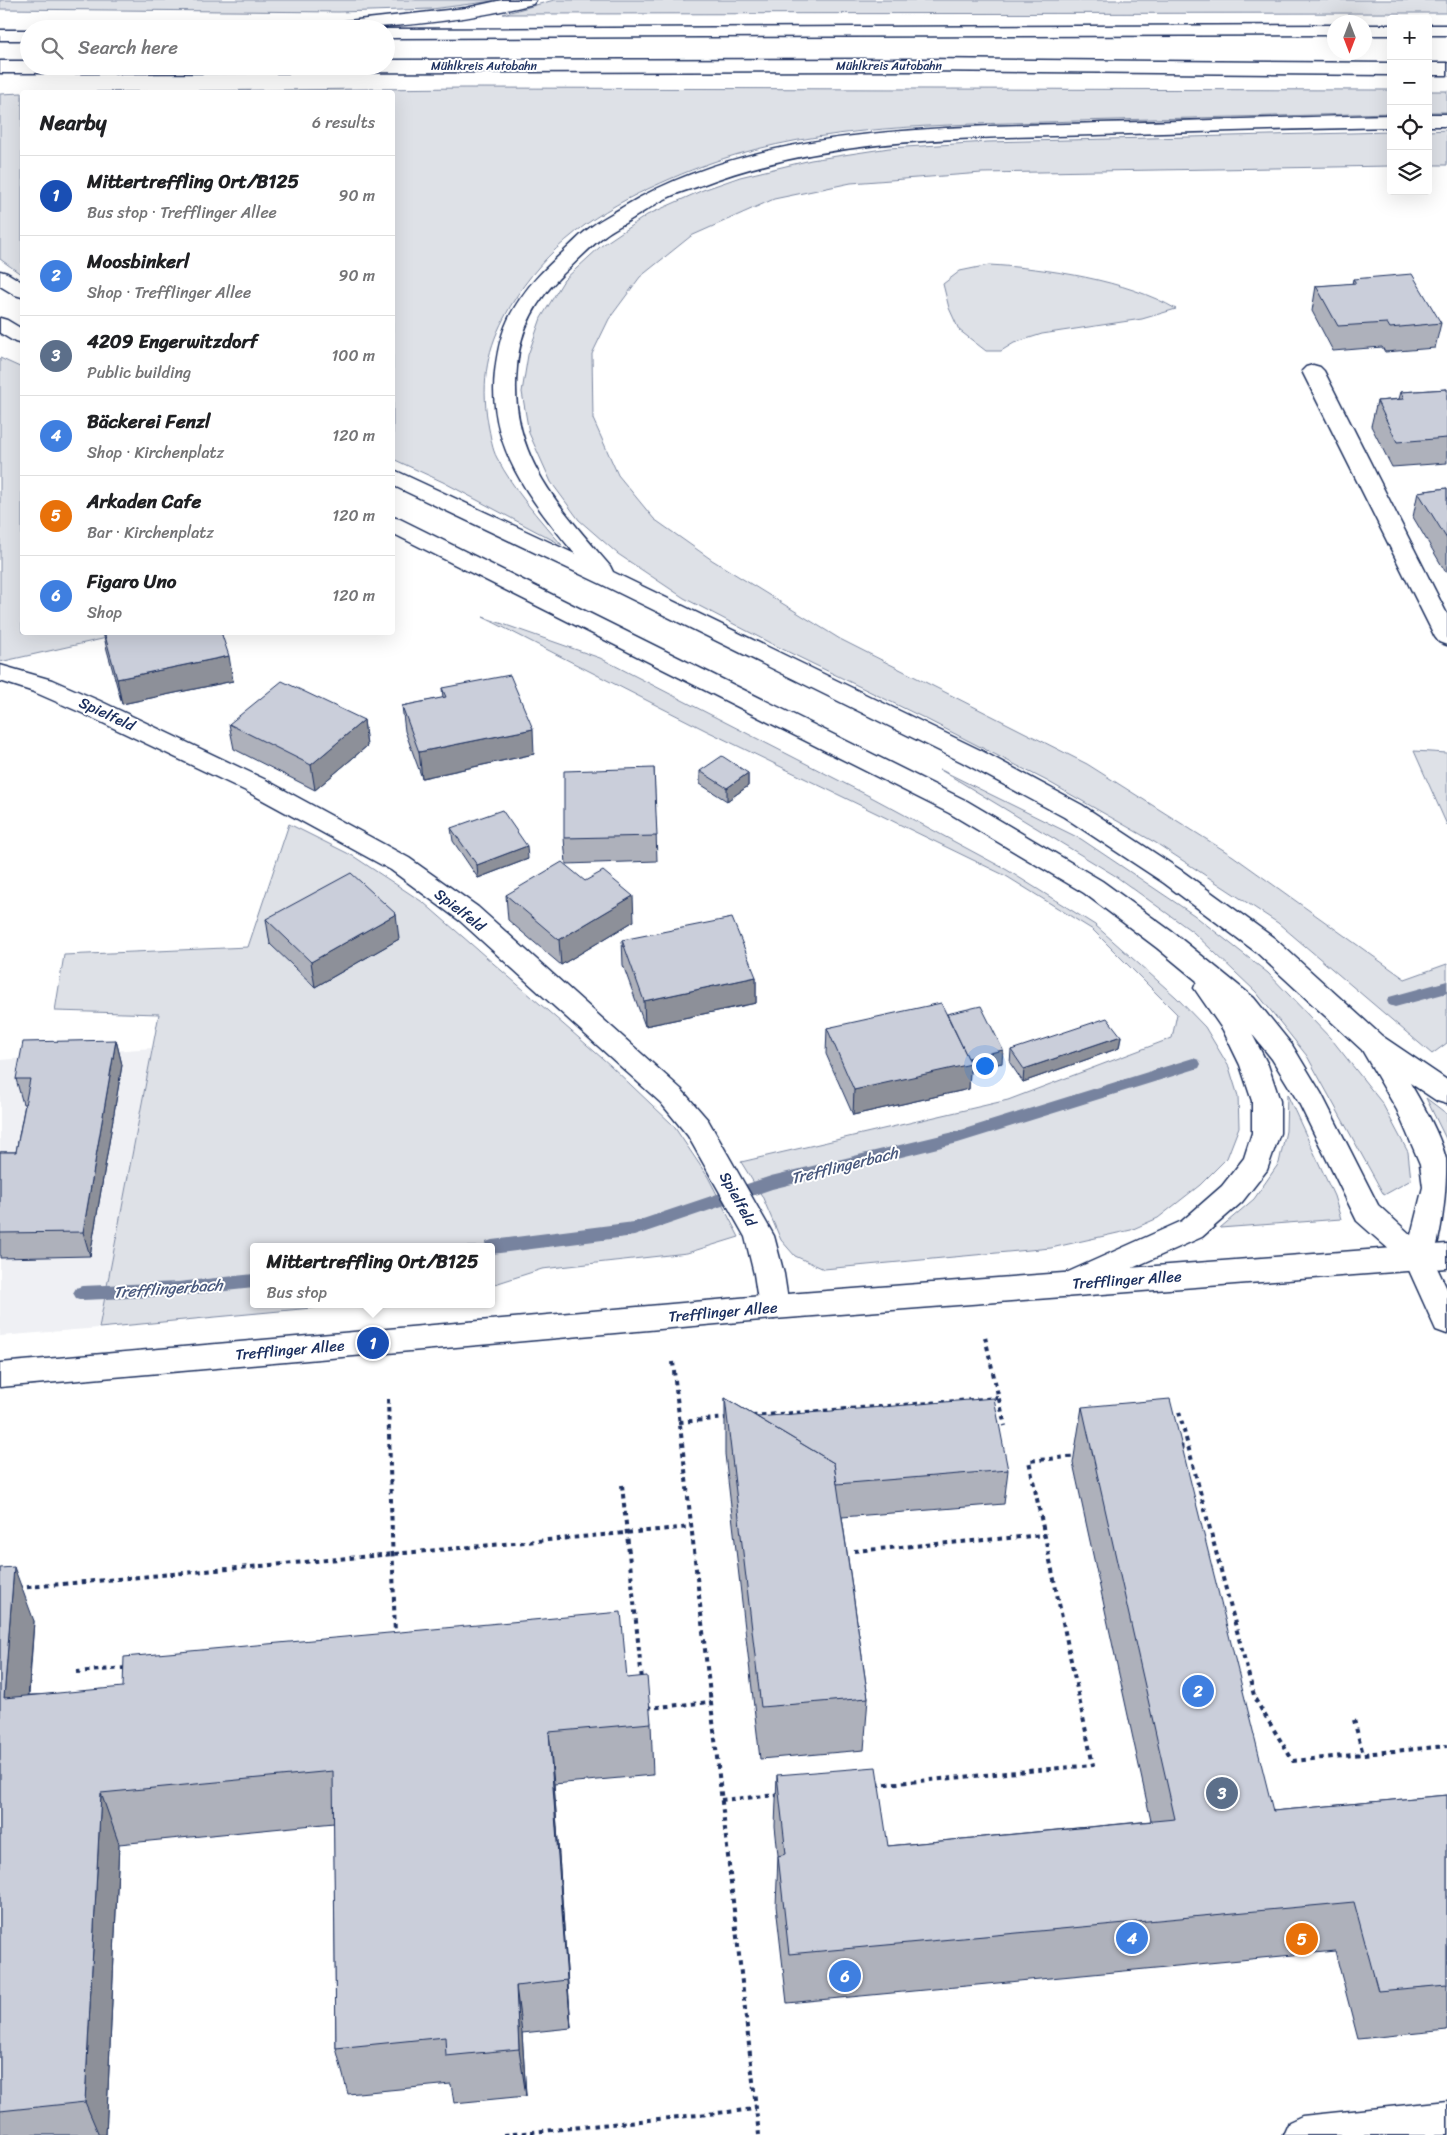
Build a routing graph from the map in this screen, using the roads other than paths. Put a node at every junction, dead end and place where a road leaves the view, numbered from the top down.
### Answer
1 (527, 0) edge
2 (395, 20) edge
3 (1327, 30) edge
4 (1372, 30) edge
5 (1387, 30) edge
6 (1432, 30) edge
7 (1447, 30) edge
8 (395, 32) edge
9 (0, 35) edge
10 (20, 35) edge
11 (395, 66) edge
12 (0, 67) edge
13 (20, 67) edge
14 (1387, 69) edge
15 (1432, 69) edge
16 (1447, 69) edge
17 (1432, 120) edge
18 (1447, 120) edge
19 (1387, 121) edge
20 (0, 277) edge
21 (20, 290) edge
22 (0, 324) edge
23 (0, 334) edge
24 (20, 339) edge
25 (20, 339) edge
26 (1313, 371) dead end
27 (395, 477) edge
28 (395, 526) edge
29 (609, 579) junction
30 (1447, 637) edge
31 (0, 672) edge
32 (1187, 960) junction
33 (1372, 1043) junction
34 (1447, 1094) edge
35 (1433, 1258) edge
36 (1067, 1285) junction
37 (774, 1308) junction
38 (1447, 1322) edge
39 (0, 1376) edge
40 (1447, 2120) edge
41 (1302, 2135) edge

1 - 2 main road
3 - 8 main road
4 - 5 main road
6 - 7 main road
9 - 10 main road
11 - 14 main road, Mühlkreis Autobahn
12 - 13 main road
15 - 16 main road
17 - 18 main road
19 - 29 main road
20 - 21 main road
22 - 24 main road
23 - 25 main road
26 - 30 main road
27 - 29 main road
28 - 32 main road
29 - 33 main road
31 - 37 main road, Spielfeld
32 - 35 main road
32 - 36 main road
33 - 34 main road
33 - 35 main road
35 - 36 main road, Trefflinger Allee
35 - 38 main road
36 - 37 main road, Trefflinger Allee
37 - 39 main road, Trefflinger Allee
40 - 41 main road

